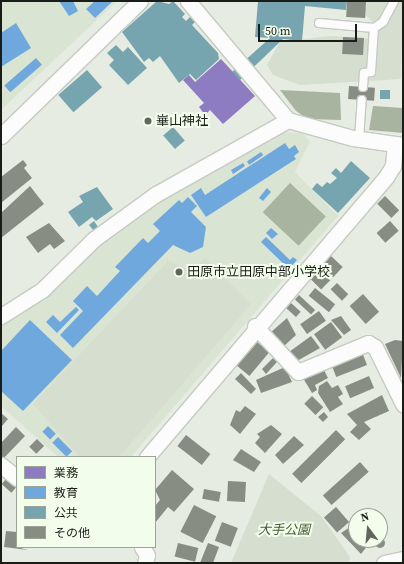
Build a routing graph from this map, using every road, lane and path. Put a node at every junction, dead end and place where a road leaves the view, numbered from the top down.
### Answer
1 (140, 1) edge
2 (188, 1) edge
3 (394, 1) edge
4 (319, 23) dead end
5 (374, 28) junction
6 (363, 87) dead end
7 (362, 100) dead end
8 (288, 120) junction
9 (1, 136) edge
10 (353, 138) junction
11 (399, 145) edge
12 (1, 316) edge
13 (255, 326) junction
14 (403, 404) edge
15 (148, 456) edge
16 (1, 465) edge
17 (16, 477) edge
18 (143, 548) edge
19 (403, 559) edge
20 (145, 563) edge
21 (384, 563) edge

1 - 9 street
2 - 8 street
3 - 5 lane
4 - 5 lane
5 - 6 lane
7 - 10 lane
8 - 10 street
8 - 12 street
10 - 11 street
11 - 13 street
13 - 14 street
13 - 15 street
16 - 17 street
18 - 20 street
19 - 21 street

